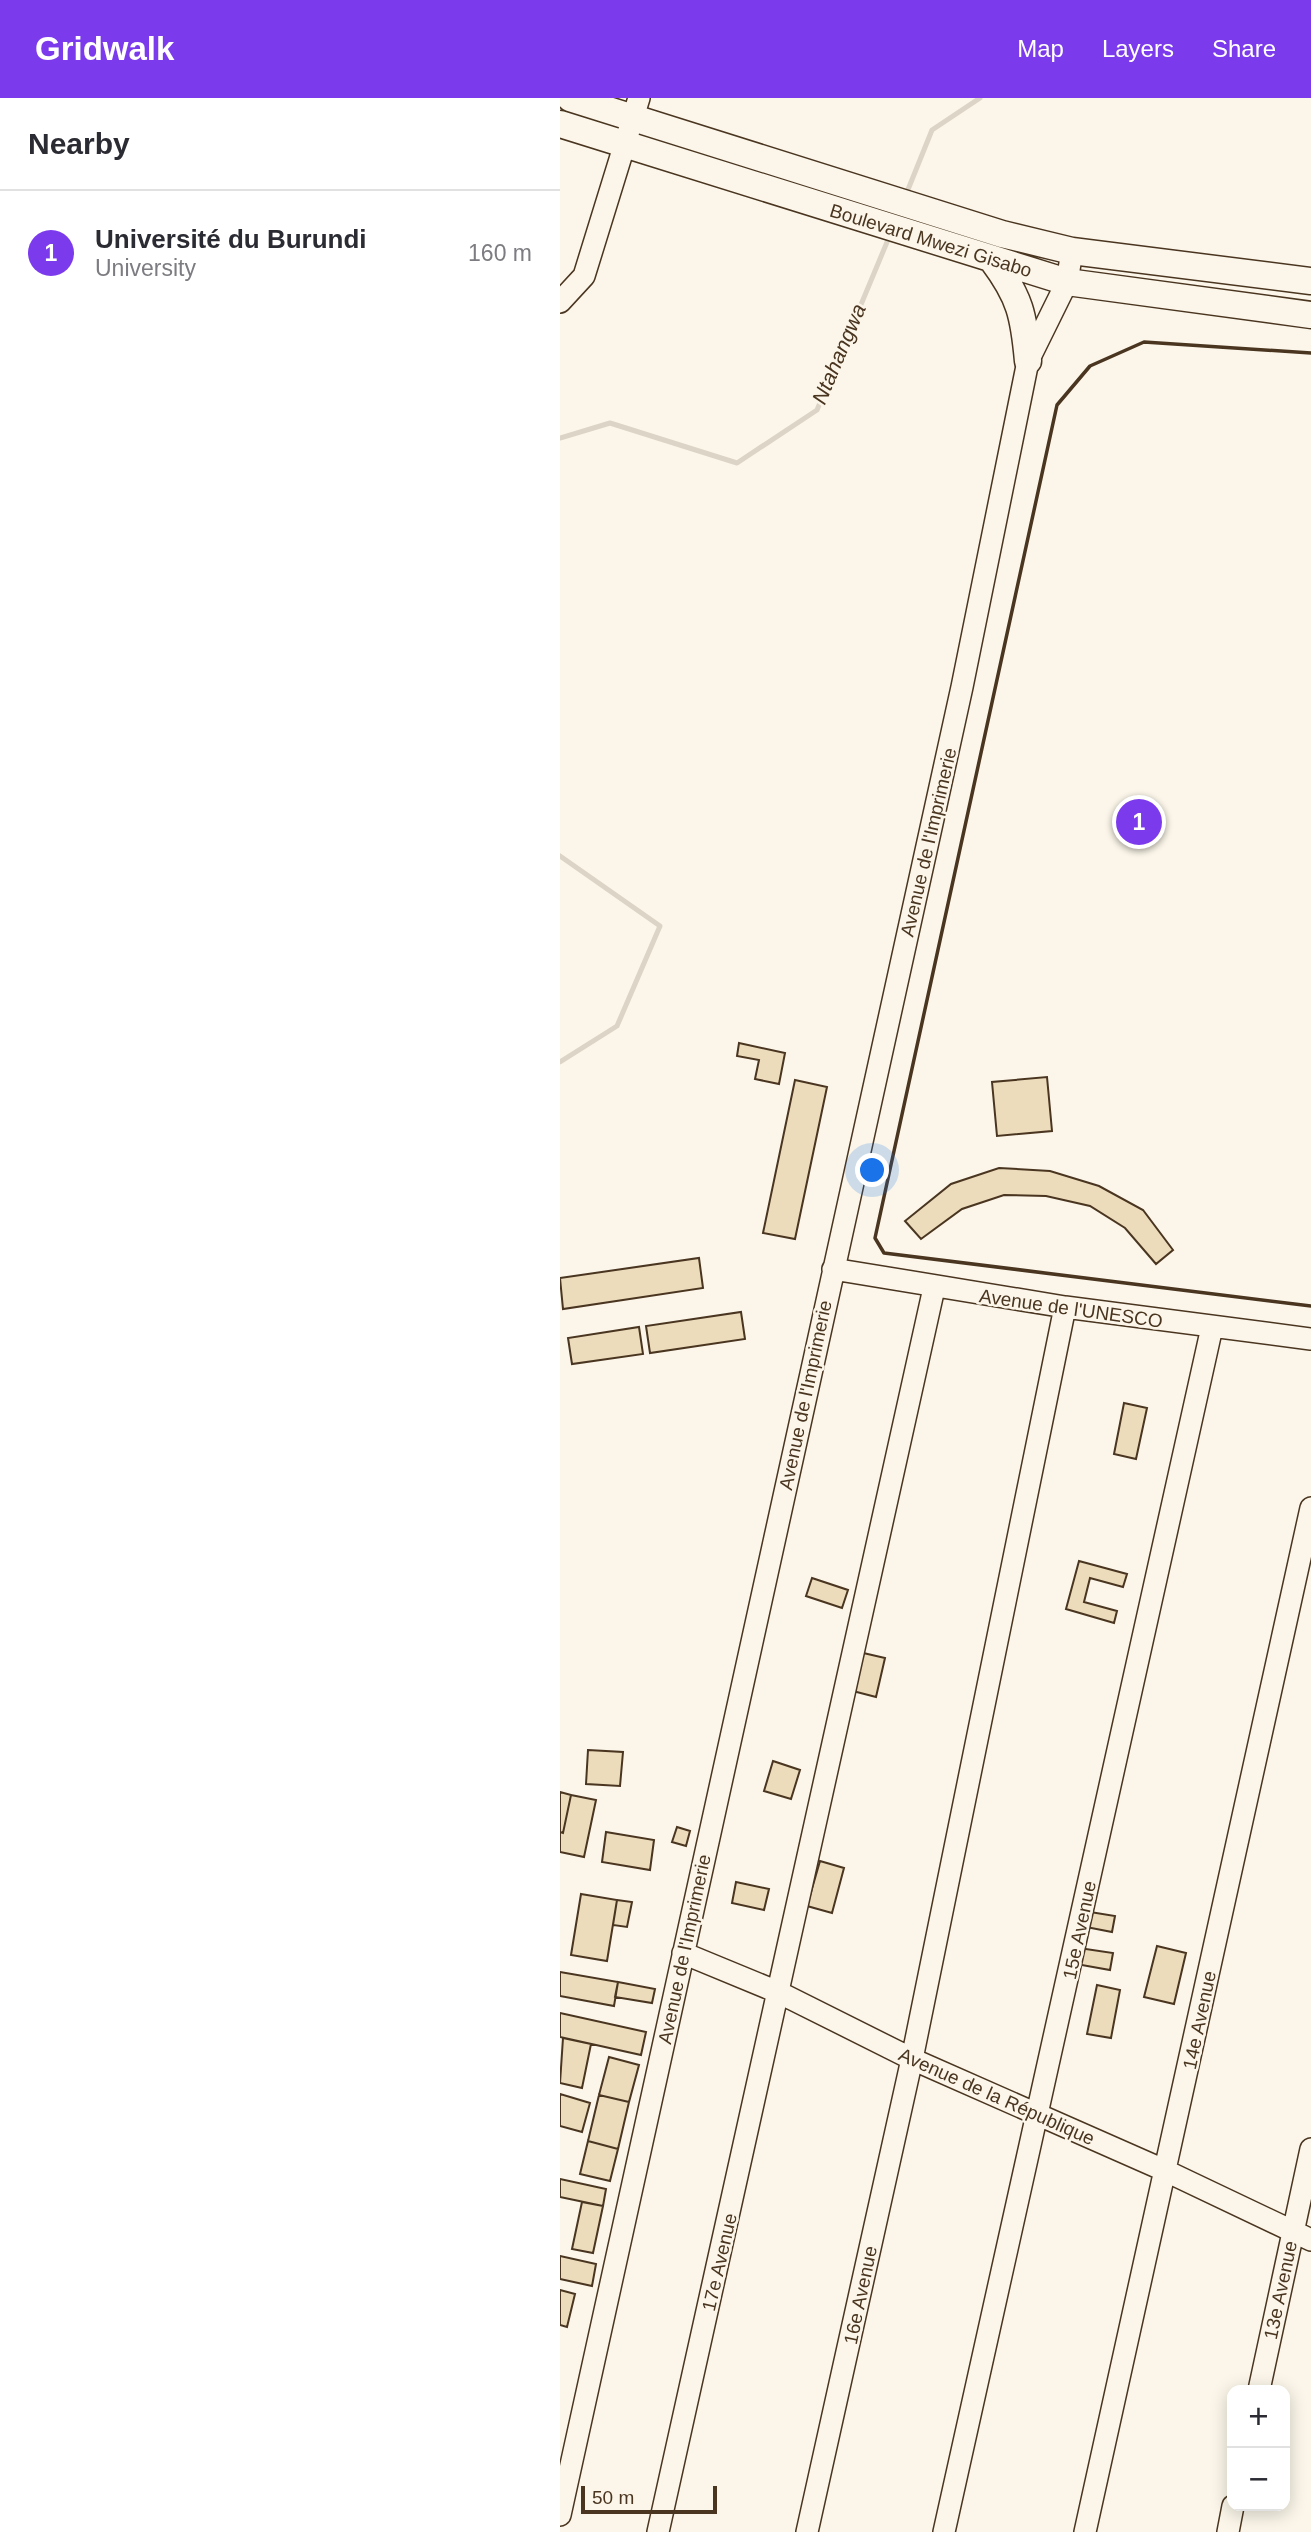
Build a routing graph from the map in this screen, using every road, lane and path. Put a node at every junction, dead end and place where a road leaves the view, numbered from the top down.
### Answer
1 (570, 98) edge
2 (635, 108) edge
3 (560, 124) edge
4 (624, 145) junction
5 (1072, 251) junction
6 (993, 261) junction
7 (1311, 281) edge
8 (1067, 282) junction
9 (560, 302) edge
10 (1311, 315) edge
11 (1028, 361) junction
12 (833, 1269) junction
13 (934, 1288) junction
14 (1065, 1307) junction
15 (1212, 1327) junction
16 (1311, 1339) edge
17 (1311, 1508) edge
18 (683, 1953) junction
19 (780, 1993) junction
20 (912, 2059) junction
21 (1038, 2115) junction
22 (1311, 2149) edge
23 (1166, 2171) junction
24 (1302, 2236) edge
25 (1260, 2385) edge
26 (1232, 2511) edge
27 (560, 2515) edge
28 (658, 2532) edge
29 (807, 2532) edge
30 (944, 2532) edge
31 (1085, 2532) edge
32 (1228, 2532) edge

1 - 2 main road, Boulevard Mwezi Gisabo
2 - 4 street
2 - 5 main road, Boulevard Mwezi Gisabo
3 - 4 main road, Boulevard Mwezi Gisabo
4 - 6 main road, Boulevard Mwezi Gisabo
4 - 9 street
5 - 7 main road, Boulevard Mwezi Gisabo
5 - 8 street, Avenue de l'Imprimerie
6 - 8 main road, Boulevard Mwezi Gisabo
6 - 11 main road
8 - 10 main road, Boulevard Mwezi Gisabo
8 - 11 street, Avenue de l'Imprimerie
11 - 12 street, Avenue de l'Imprimerie
12 - 13 street, Avenue de l'UNESCO
12 - 18 street, Avenue de l'Imprimerie
13 - 14 street, Avenue de l'UNESCO
13 - 19 street, 17e Avenue
14 - 15 street, Avenue de l'UNESCO
14 - 20 street, 16e Avenue
15 - 16 street, Avenue de l'UNESCO
15 - 21 street, 15e Avenue
17 - 23 street, 14e Avenue
18 - 19 street, Avenue de la République
18 - 27 street, Avenue de l'Imprimerie
19 - 20 street, Avenue de la République
19 - 28 street, 17e Avenue
20 - 21 street, Avenue de la République
20 - 29 street, 16e Avenue
21 - 23 street, Avenue de la République
21 - 30 street, 15e Avenue
22 - 24 street, 13e Avenue
23 - 24 street, Avenue de la République
23 - 31 street, 14e Avenue
24 - 25 street, 13e Avenue
26 - 32 street

